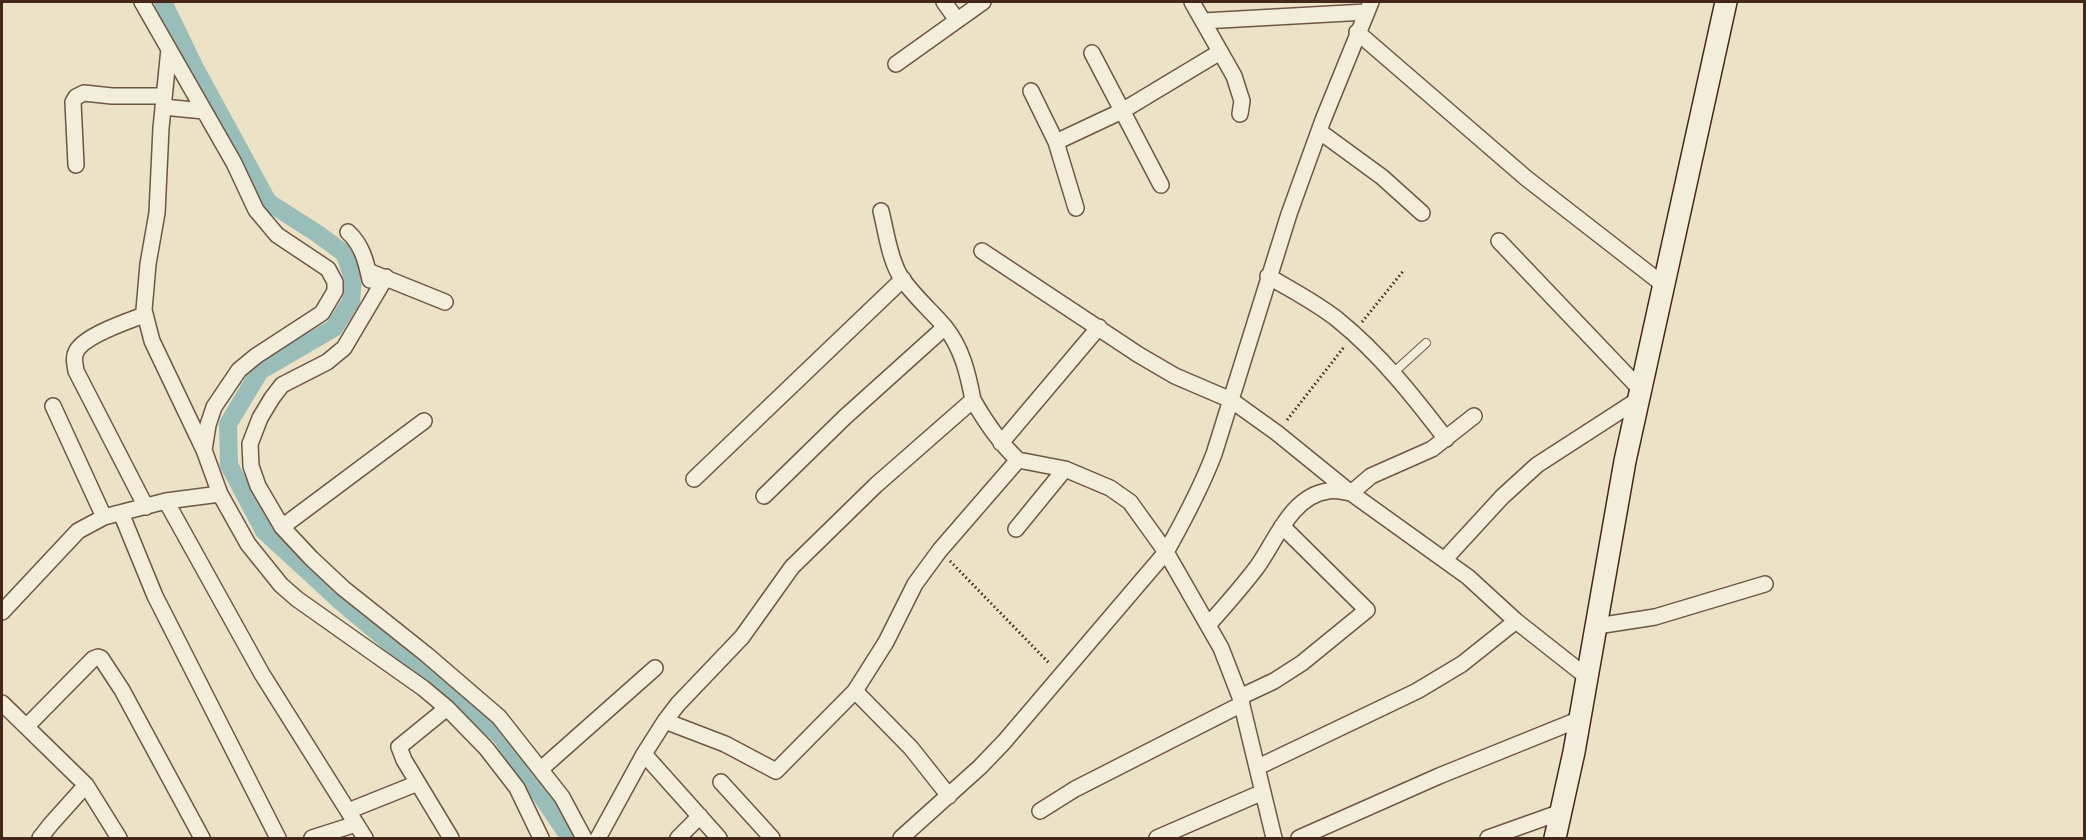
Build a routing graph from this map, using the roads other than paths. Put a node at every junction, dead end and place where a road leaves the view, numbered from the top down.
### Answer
1 (142, 2) edge
2 (944, 2) edge
3 (983, 2) edge
4 (1192, 2) edge
5 (1726, 2) edge
6 (1369, 7) edge
7 (957, 20) junction
8 (1203, 21) junction
9 (1358, 32) junction
10 (169, 49) junction
11 (1220, 52) junction
12 (1092, 53) dead end
13 (896, 64) dead end
14 (1031, 91) dead end
15 (163, 102) junction
16 (204, 111) junction
17 (1122, 111) junction
18 (1240, 114) dead end
19 (1319, 131) junction
20 (1056, 142) junction
21 (76, 165) dead end
22 (1161, 185) dead end
23 (1076, 208) dead end
24 (881, 211) dead end
25 (1422, 213) dead end
26 (348, 232) dead end
27 (1499, 241) dead end
28 (982, 251) dead end
29 (368, 271) junction
30 (1268, 276) junction
31 (386, 277) junction
32 (903, 279) junction
33 (1665, 286) junction
34 (374, 297) junction
35 (445, 302) dead end
36 (144, 315) junction
37 (945, 327) junction
38 (1099, 327) junction
39 (1426, 343) dead end
40 (1393, 373) junction
41 (1640, 394) junction
42 (974, 400) junction
43 (1231, 400) junction
44 (53, 406) dead end
45 (1474, 416) dead end
46 (424, 421) dead end
47 (1446, 439) junction
48 (1001, 443) junction
49 (204, 450) junction
50 (1018, 460) junction
51 (1065, 469) junction
52 (694, 479) dead end
53 (1351, 493) junction
54 (220, 494) junction
55 (764, 496) dead end
56 (166, 501) junction
57 (146, 507) junction
58 (122, 513) junction
59 (104, 517) junction
60 (1282, 526) junction
61 (282, 527) junction
62 (1016, 529) dead end
63 (1166, 552) junction
64 (1445, 560) junction
65 (1765, 584) dead end
66 (2, 612) edge
67 (1516, 621) junction
68 (1209, 624) junction
69 (1597, 626) junction
70 (655, 668) dead end
71 (1587, 677) junction
72 (855, 691) junction
73 (1241, 700) junction
74 (2, 703) edge
75 (447, 708) junction
76 (1580, 718) junction
77 (665, 721) junction
78 (27, 726) junction
79 (644, 754) junction
80 (1258, 767) junction
81 (541, 769) junction
82 (721, 782) dead end
83 (418, 783) junction
84 (86, 785) junction
85 (1263, 792) junction
86 (950, 796) junction
87 (1040, 811) dead end
88 (1561, 812) junction
89 (700, 816) junction
90 (352, 817) junction
91 (40, 838) edge
92 (119, 838) edge
93 (202, 838) edge
94 (278, 838) edge
95 (312, 838) edge
96 (365, 838) edge
97 (451, 838) edge
98 (541, 838) edge
99 (584, 838) edge
100 (598, 838) edge
101 (678, 838) edge
102 (719, 838) edge
103 (772, 838) edge
104 (901, 838) edge
105 (1157, 838) edge
106 (1274, 838) edge
107 (1299, 838) edge
108 (1488, 838) edge
109 (1555, 838) edge

1 - 10 street
2 - 7 street
3 - 7 street
4 - 8 street
5 - 33 main road
6 - 8 street
6 - 9 street
7 - 13 street
8 - 11 street
9 - 19 street
9 - 33 street
10 - 15 street
10 - 16 street
11 - 17 street
11 - 18 street
12 - 17 street
14 - 20 street
15 - 16 street
15 - 21 street
15 - 36 street
16 - 49 street
17 - 20 street
17 - 22 street
19 - 25 street
19 - 30 street
20 - 23 street
24 - 32 street
26 - 29 street
27 - 41 street
28 - 38 street
29 - 31 street
29 - 34 street
30 - 40 street
30 - 43 street
31 - 34 street
31 - 35 street
32 - 37 street
32 - 52 street
33 - 41 main road
34 - 61 street
36 - 49 street
36 - 57 street
37 - 42 street
37 - 55 street
38 - 43 street
38 - 48 street
39 - 40 lane
40 - 47 street
41 - 64 street
41 - 69 main road
42 - 48 street
42 - 77 street
43 - 53 street
43 - 63 street
44 - 59 street
45 - 47 street
46 - 61 street
47 - 53 street
48 - 50 street
49 - 54 street
50 - 51 street
50 - 72 street
51 - 62 street
51 - 63 street
53 - 60 street
53 - 64 street
54 - 56 street
54 - 75 street
56 - 57 street
56 - 90 street
57 - 58 street
58 - 59 street
58 - 94 street
59 - 66 street
60 - 68 street
60 - 73 street
61 - 81 street
63 - 68 street
63 - 86 street
64 - 67 street
65 - 69 street
67 - 71 street
67 - 80 street
68 - 73 street
69 - 71 main road
70 - 81 street
71 - 76 main road
72 - 77 street
72 - 86 street
73 - 80 street
73 - 87 street
74 - 78 street
75 - 83 street
75 - 98 street
76 - 88 main road
76 - 107 street
77 - 79 street
78 - 84 street
78 - 93 street
79 - 89 street
79 - 100 street
80 - 85 street
81 - 99 street
82 - 103 street
83 - 90 street
83 - 97 street
84 - 91 street
84 - 92 street
85 - 105 street
85 - 106 street
86 - 104 street
88 - 108 street
88 - 109 main road
89 - 101 street
89 - 102 street
90 - 95 street
90 - 96 street

